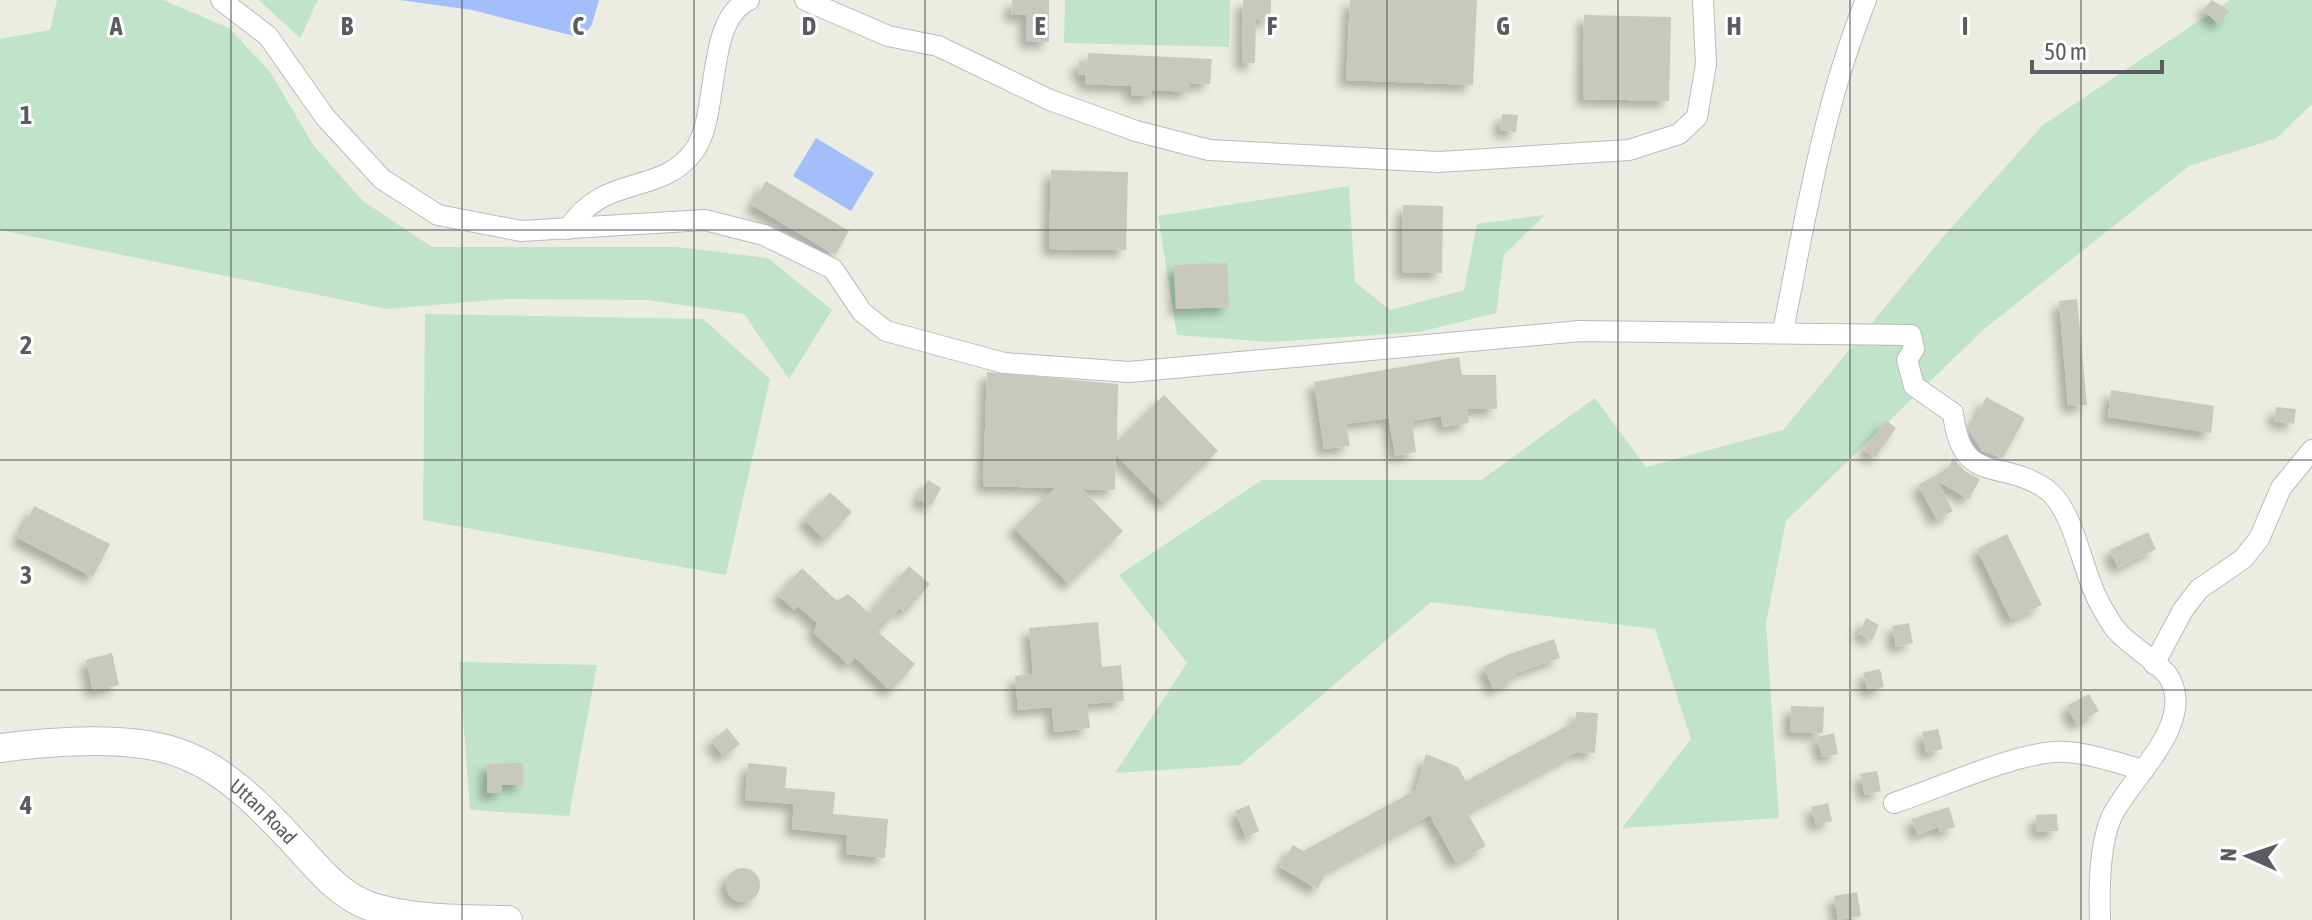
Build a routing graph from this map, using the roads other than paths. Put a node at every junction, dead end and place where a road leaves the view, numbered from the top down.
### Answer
1 (221, 0) edge
2 (749, 0) edge
3 (805, 0) edge
4 (1703, 0) edge
5 (1866, 0) edge
6 (568, 229) junction
7 (1783, 331) junction
8 (2312, 450) edge
9 (2154, 664) junction
10 (0, 748) edge
11 (2144, 770) junction
12 (1894, 803) dead end
13 (508, 920) edge
14 (2100, 920) edge

1 - 6 street
2 - 6 street
3 - 4 street
5 - 7 street
6 - 7 street
7 - 9 street
8 - 9 street
9 - 11 street
10 - 13 main road, Uttan Road
11 - 12 street
11 - 14 street

